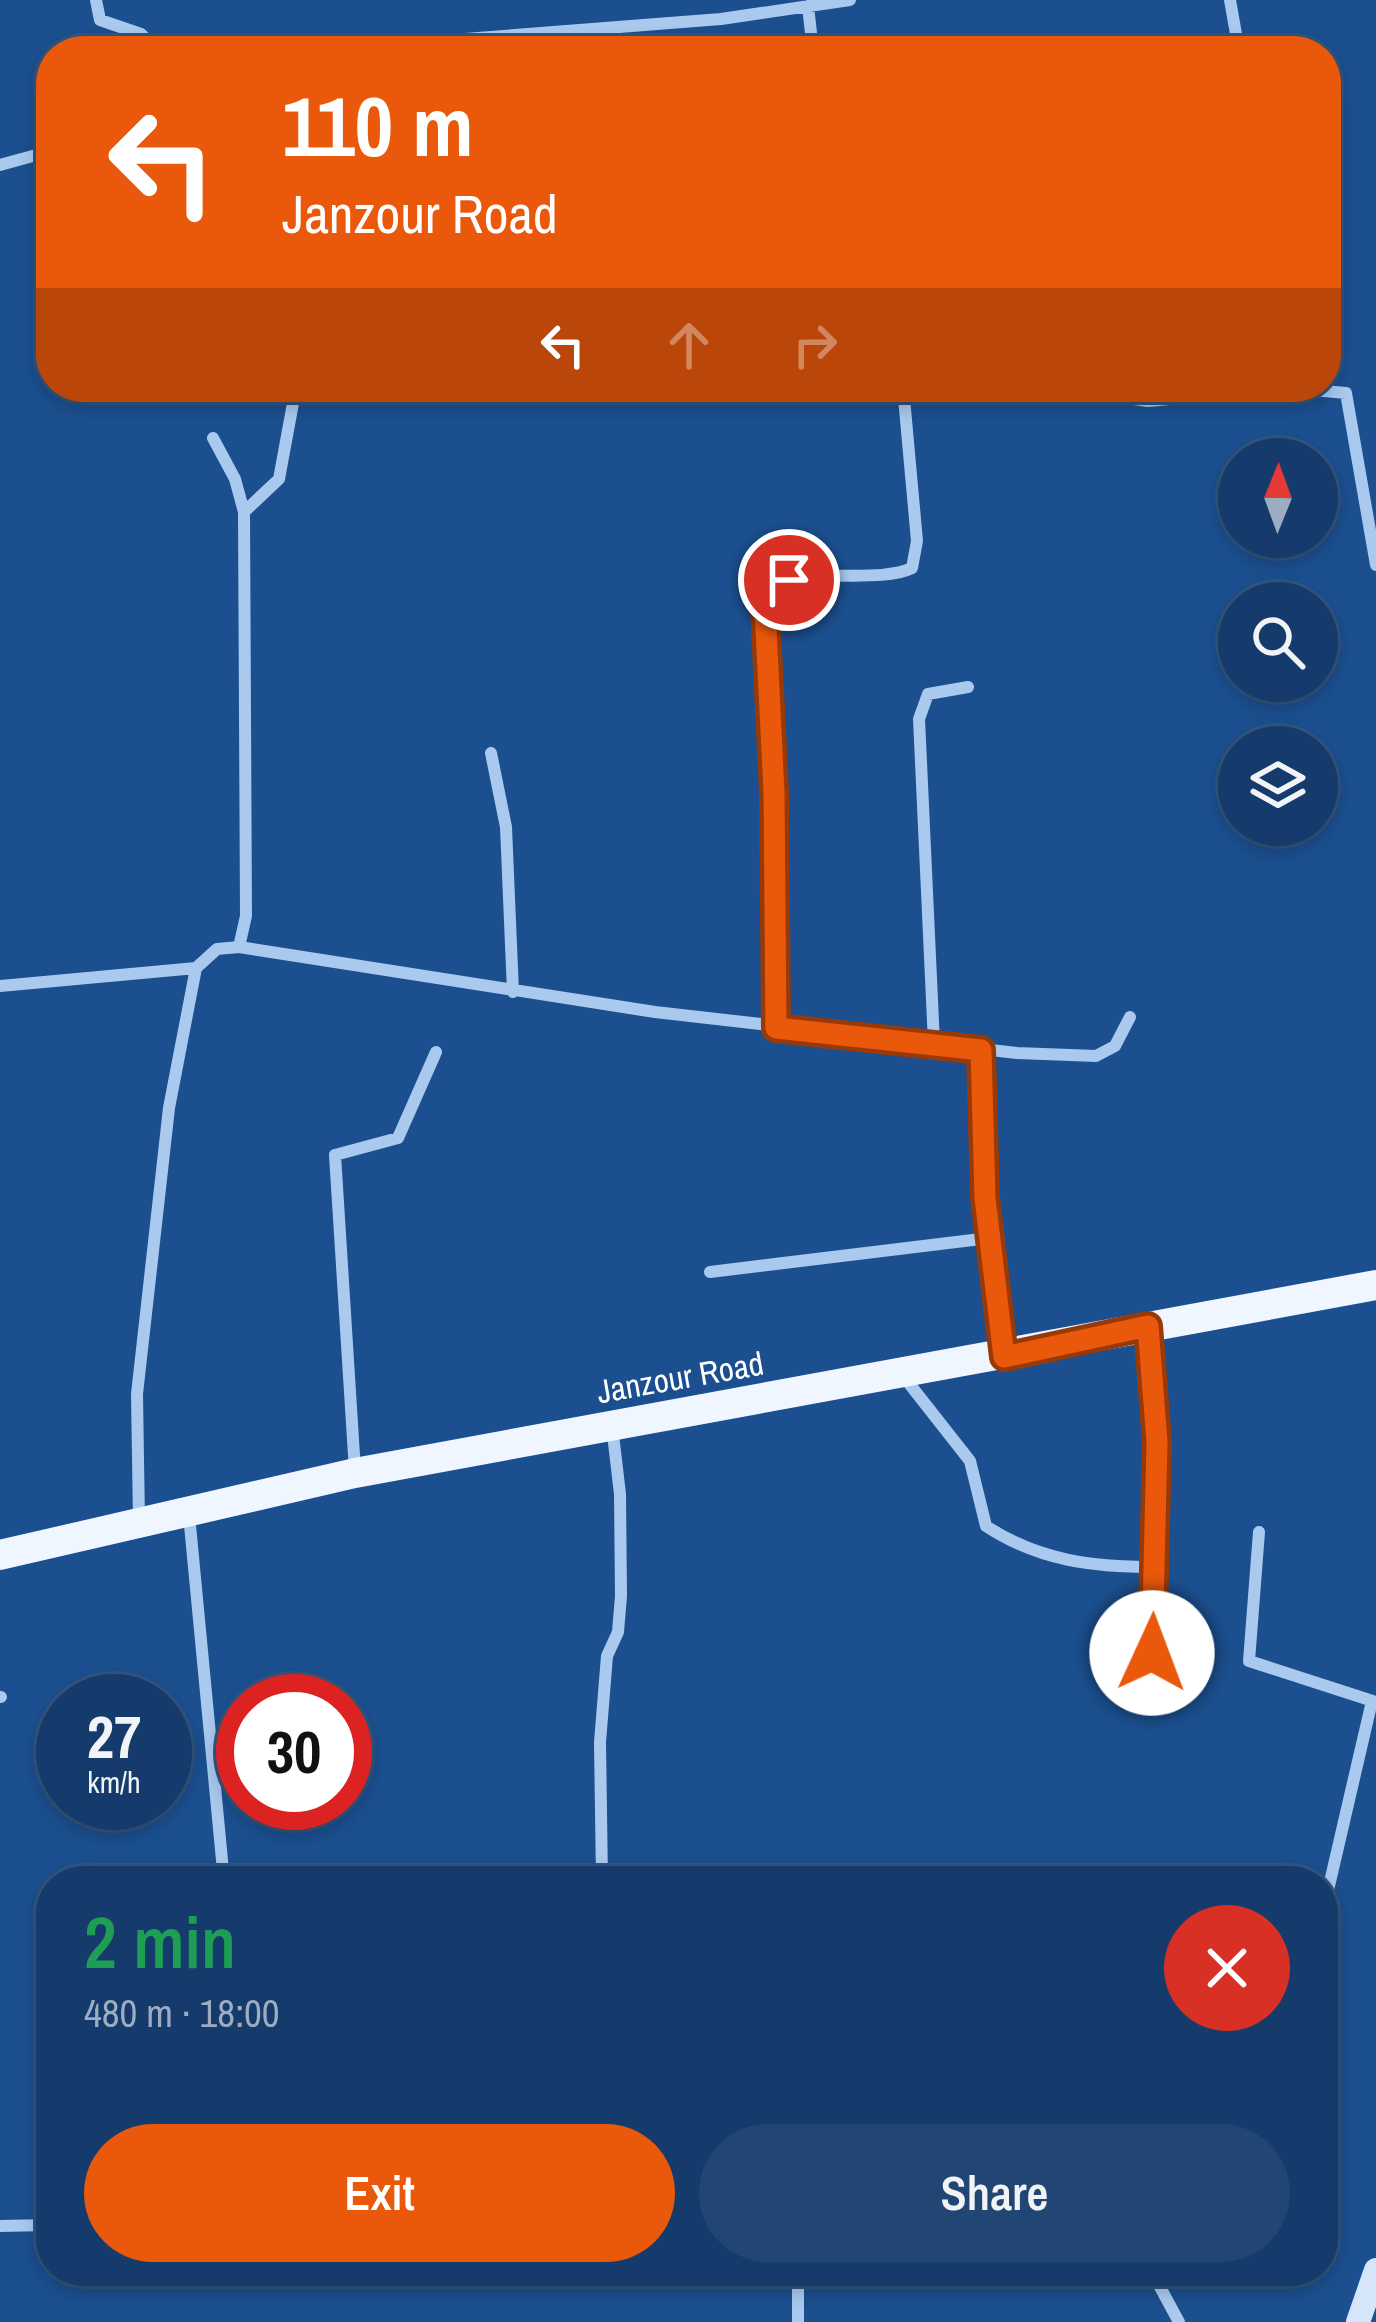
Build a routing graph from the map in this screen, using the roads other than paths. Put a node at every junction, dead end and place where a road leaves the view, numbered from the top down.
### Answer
1 (96, 0) edge
2 (850, 0) edge
3 (1230, 0) edge
4 (808, 6) junction
5 (143, 36) edge
6 (503, 36) edge
7 (811, 36) edge
8 (1236, 36) edge
9 (36, 156) edge
10 (0, 164) edge
11 (1341, 393) edge
12 (293, 402) edge
13 (904, 402) edge
14 (213, 438) dead end
15 (244, 512) junction
16 (1376, 565) edge
17 (968, 687) dead end
18 (491, 753) dead end
19 (239, 947) junction
20 (196, 968) junction
21 (0, 986) edge
22 (512, 992) junction
23 (1130, 1017) dead end
24 (776, 1028) junction
25 (934, 1043) junction
26 (981, 1050) junction
27 (436, 1052) dead end
28 (989, 1238) junction
29 (710, 1272) dead end
30 (1376, 1285) edge
31 (1148, 1326) junction
32 (1004, 1357) junction
33 (904, 1376) junction
34 (611, 1425) junction
35 (355, 1473) junction
36 (189, 1513) junction
37 (139, 1523) junction
38 (1259, 1532) dead end
39 (0, 1555) edge
40 (1155, 1567) junction
41 (1152, 1653) dead end
42 (1374, 1702) edge
43 (223, 1866) edge
44 (602, 1866) edge
45 (1334, 1866) edge
46 (36, 2225) edge
47 (0, 2226) edge
48 (1376, 2270) edge
49 (798, 2286) edge
50 (1160, 2287) dead end
51 (798, 2322) edge
52 (1179, 2322) edge
53 (1358, 2322) edge

1 - 5 street
2 - 4 street
3 - 8 street
4 - 6 street
4 - 7 street
9 - 10 street
11 - 16 street
12 - 15 street
13 - 24 street
14 - 15 street
15 - 19 street
17 - 25 street
18 - 22 street
19 - 20 street
19 - 22 street
20 - 21 street
20 - 37 street
22 - 24 street
23 - 26 street
24 - 25 street
25 - 26 street
26 - 28 street
27 - 35 street
28 - 29 street
28 - 32 street
30 - 31 main road, Janzour Road
31 - 32 main road, Janzour Road
31 - 40 street
32 - 33 main road, Janzour Road
33 - 34 main road, Janzour Road
33 - 40 street
34 - 35 main road, Janzour Road
34 - 44 street
35 - 36 main road, Janzour Road
36 - 37 main road, Janzour Road
36 - 43 street
37 - 39 main road, Janzour Road
38 - 42 street
40 - 41 street
42 - 45 street
46 - 47 street
48 - 53 street
49 - 51 street
50 - 52 street

